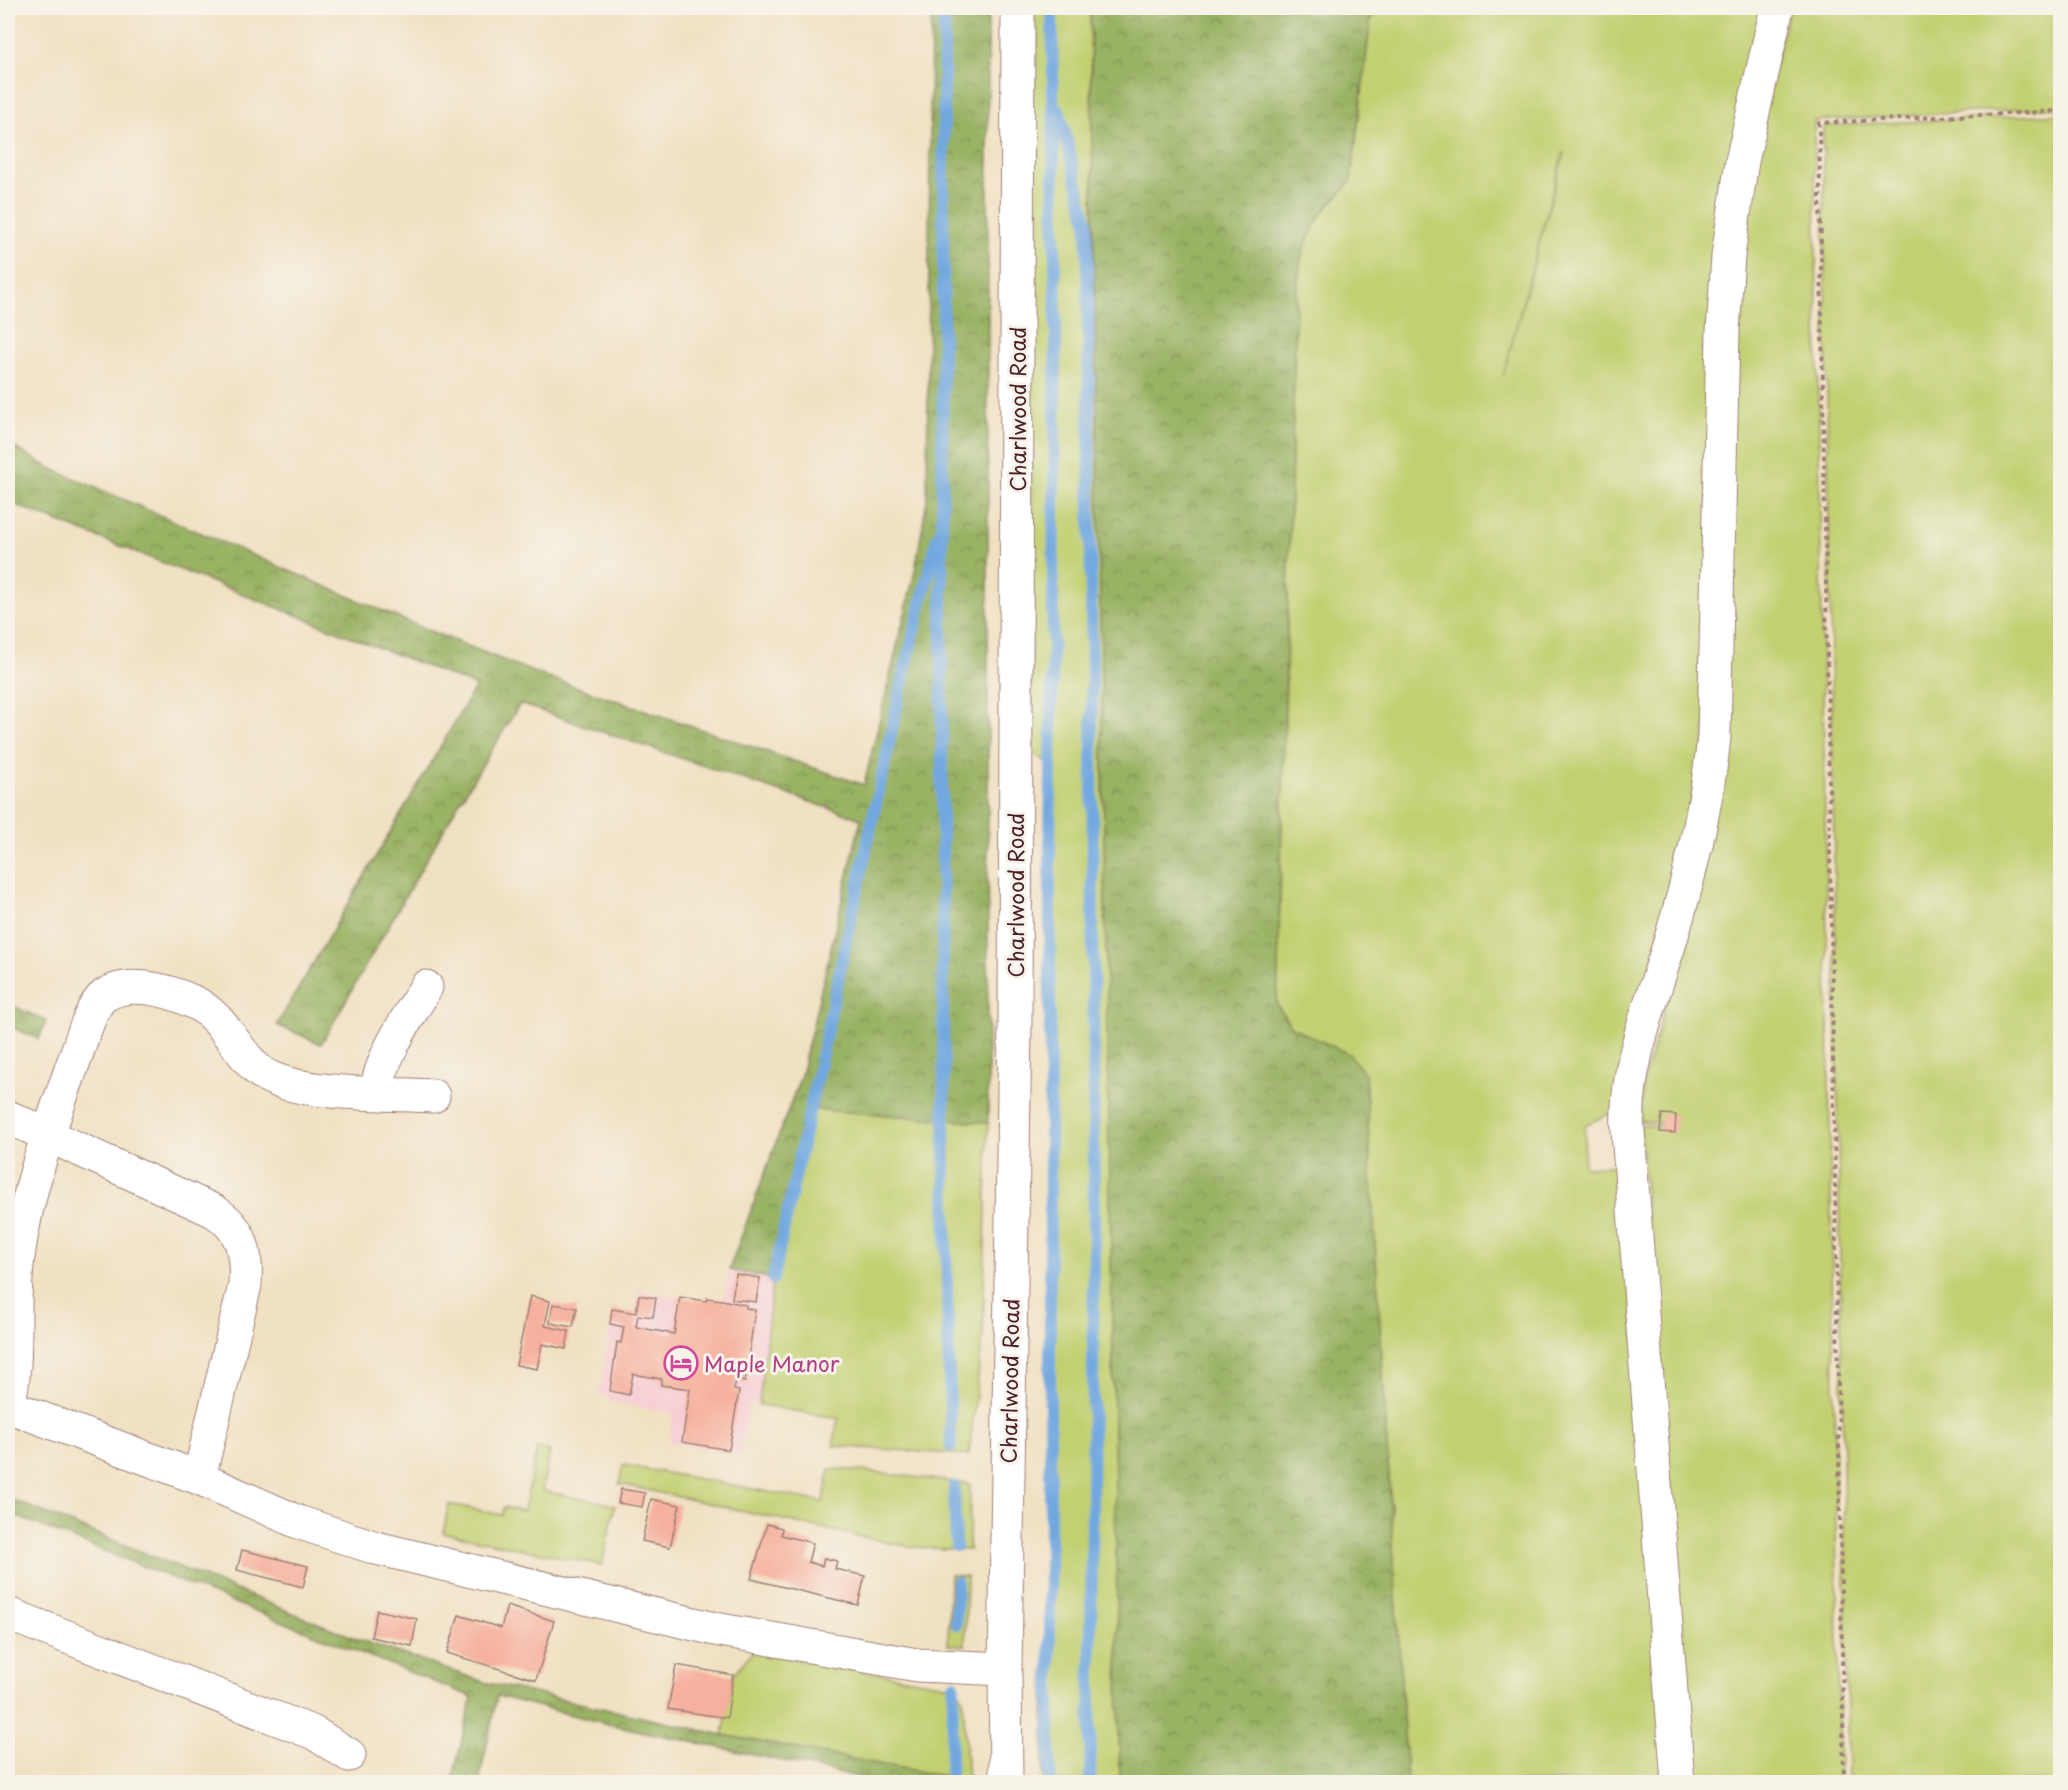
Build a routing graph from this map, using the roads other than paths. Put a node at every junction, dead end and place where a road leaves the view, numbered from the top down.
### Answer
1 (1018, 8) edge
2 (1777, 8) edge
3 (426, 987) dead end
4 (376, 1092) junction
5 (433, 1096) dead end
6 (8, 1117) edge
7 (47, 1136) junction
8 (8, 1406) edge
9 (199, 1478) junction
10 (8, 1614) edge
11 (1005, 1669) junction
12 (349, 1755) dead end
13 (1006, 1782) edge
14 (1678, 1782) edge

1 - 11 street, Charlwood Road
2 - 14 street
3 - 4 street
4 - 5 street
4 - 7 street
6 - 7 street
7 - 8 street
7 - 9 street
8 - 9 street
9 - 11 street
10 - 12 street
11 - 13 street, Charlwood Road

